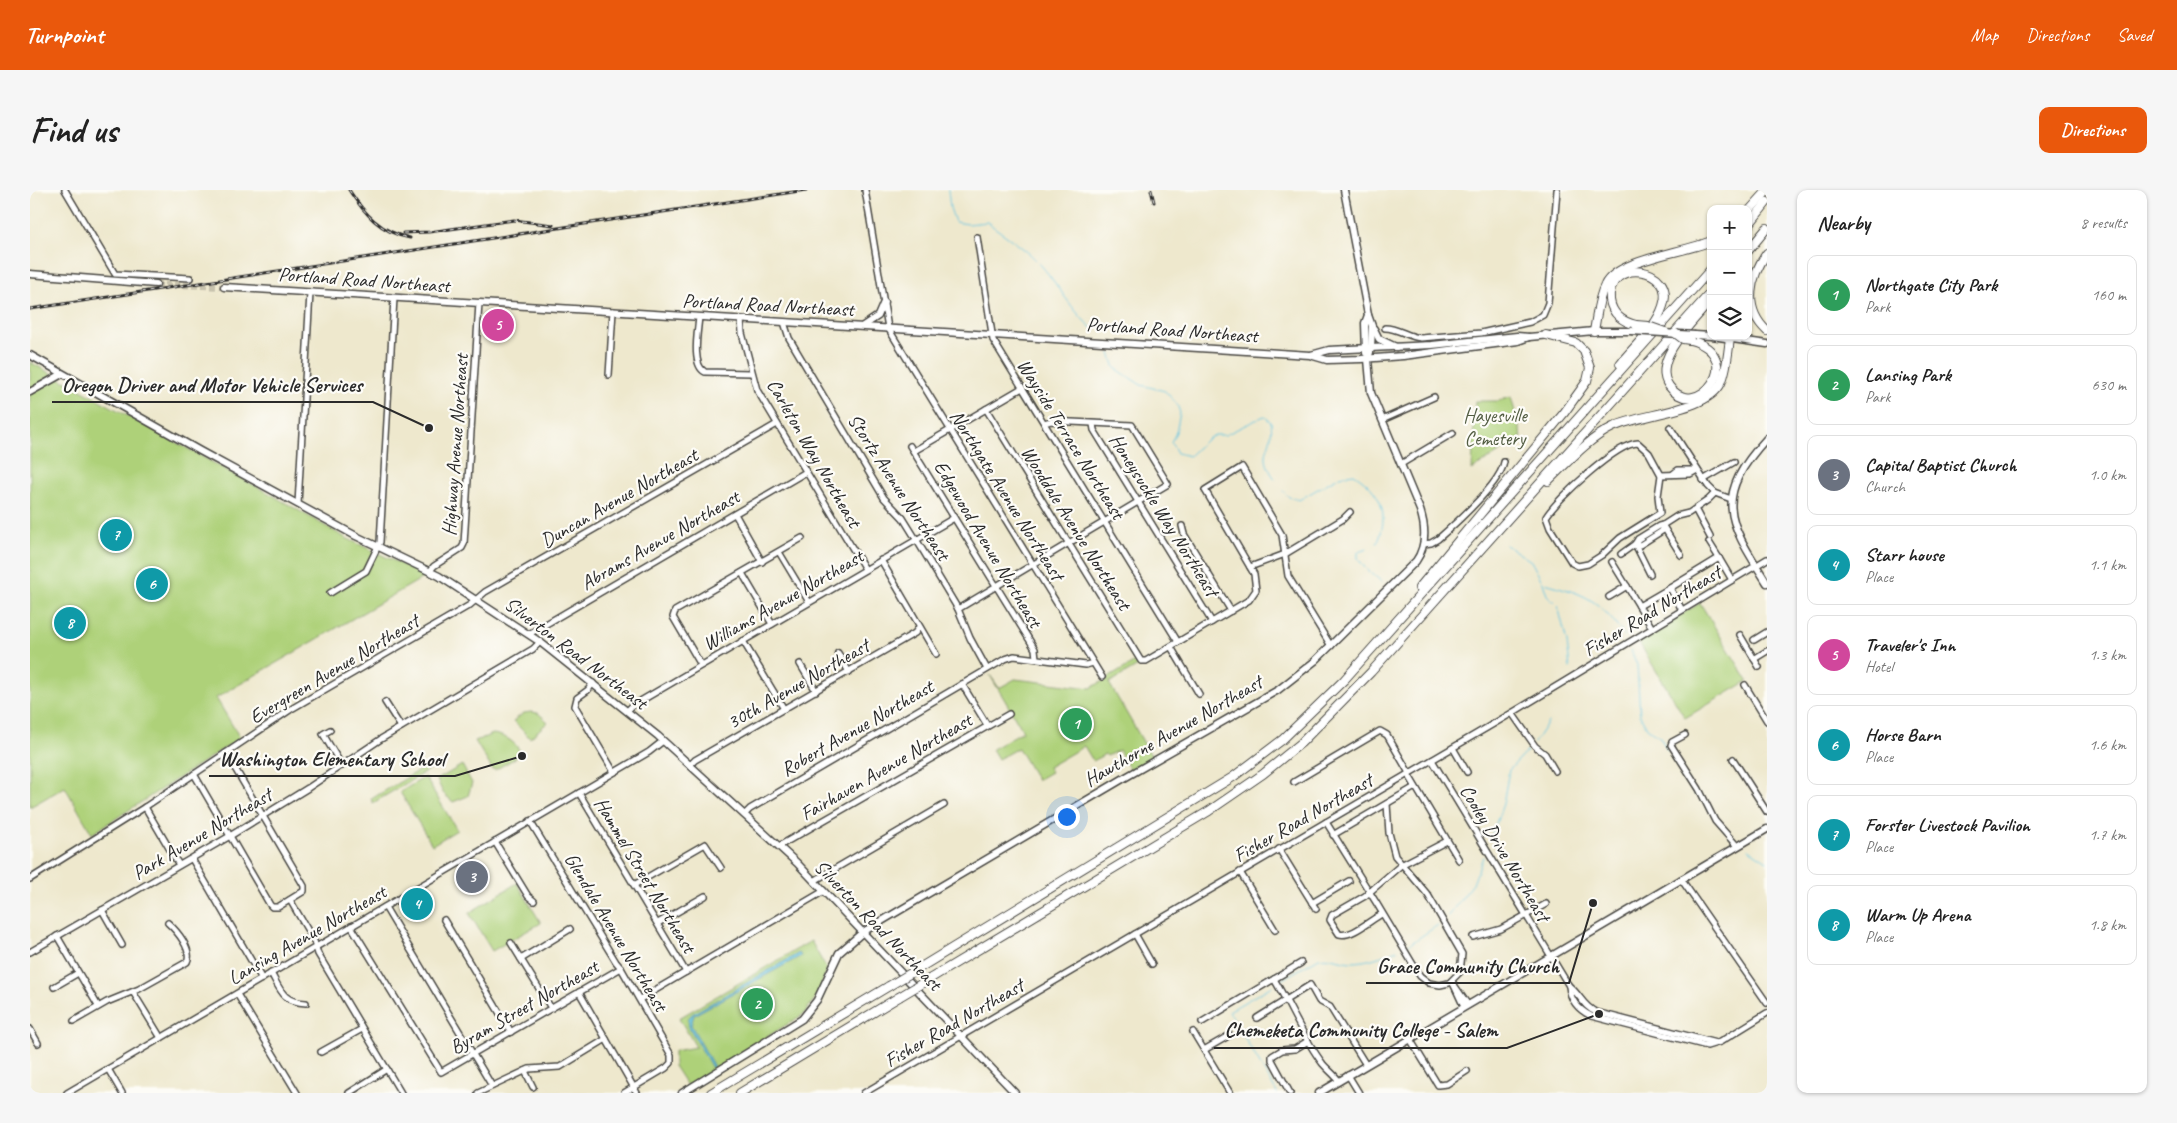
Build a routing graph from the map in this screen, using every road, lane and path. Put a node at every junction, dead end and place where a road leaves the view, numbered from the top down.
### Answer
1 (65, 190) edge
2 (865, 190) edge
3 (1344, 190) edge
4 (1557, 190) edge
5 (1767, 191) edge
6 (1767, 202) edge
7 (1752, 208) edge
8 (1752, 221) edge
9 (1767, 228) edge
10 (977, 237) dead end
11 (1707, 242) edge
12 (1749, 250) edge
13 (1767, 253) edge
14 (1707, 273) edge
15 (30, 274) edge
16 (190, 278) dead end
17 (156, 284) tunnel mouth
18 (224, 287) tunnel mouth
19 (310, 293) junction
20 (1708, 295) edge
21 (394, 298) junction
22 (884, 302) junction
23 (479, 303) junction
24 (1707, 305) edge
25 (613, 311) junction
26 (1368, 315) junction
27 (699, 317) junction
28 (741, 319) junction
29 (784, 322) junction
30 (1372, 326) junction
31 (863, 327) junction
32 (888, 328) junction
33 (1384, 328) dead end
34 (1633, 328) junction
35 (1594, 331) junction
36 (1767, 331) edge
37 (1665, 332) joint
38 (1675, 333) joint
39 (991, 335) junction
40 (1546, 335) junction
41 (1707, 336) edge
42 (1529, 337) junction
43 (1693, 338) junction
44 (1730, 340) edge
45 (1742, 340) edge
46 (1767, 344) edge
47 (1397, 348) junction
48 (1368, 349) junction
49 (30, 355) edge
50 (1310, 355) junction
51 (1368, 359) junction
52 (752, 373) junction
53 (62, 374) junction
54 (609, 375) dead end
55 (1022, 388) junction
56 (30, 392) edge
57 (1434, 397) dead end
58 (986, 409) junction
59 (1382, 420) junction
60 (1044, 423) junction
61 (777, 424) junction
62 (1093, 424) junction
63 (1670, 426) dead end
64 (950, 430) junction
65 (1452, 433) dead end
66 (1767, 438) edge
67 (1504, 462) dead end
68 (1734, 462) dead end
69 (1400, 464) junction
70 (1697, 470) junction
71 (806, 472) junction
72 (1662, 476) junction
73 (1704, 480) junction
74 (1517, 486) junction
75 (1715, 492) junction
76 (1731, 500) junction
77 (1139, 502) junction
78 (298, 504) junction
79 (1695, 509) junction
80 (1515, 511) junction
81 (1350, 512) dead end
82 (735, 514) junction
83 (954, 518) junction
84 (1105, 522) junction
85 (1663, 525) junction
86 (1182, 526) dead end
87 (802, 538) dead end
88 (916, 539) junction
89 (1069, 544) junction
90 (1424, 544) junction
91 (1635, 544) junction
92 (378, 547) junction
93 (779, 552) junction
94 (1285, 554) junction
95 (1621, 554) dead end
96 (1681, 555) dead end
97 (1719, 558) junction
98 (1767, 559) edge
99 (881, 560) junction
100 (762, 562) junction
101 (1612, 562) dead end
102 (1033, 565) junction
103 (1250, 566) junction
104 (1756, 566) junction
105 (865, 569) junction
106 (430, 571) junction
107 (742, 573) junction
108 (1650, 574) dead end
109 (1732, 580) junction
110 (1767, 583) edge
111 (997, 586) junction
112 (1627, 586) junction
113 (1670, 588) junction
114 (330, 592) dead end
115 (1609, 597) dead end
116 (477, 599) junction
117 (809, 602) junction
118 (1639, 606) junction
119 (958, 609) junction
120 (1682, 610) junction
121 (1231, 611) junction
122 (1212, 622) junction
123 (772, 624) junction
124 (919, 627) junction
125 (1652, 628) junction
126 (1767, 632) edge
127 (529, 634) junction
128 (1740, 634) dead end
129 (743, 640) junction
130 (1754, 640) dead end
131 (540, 642) junction
132 (1178, 642) junction
133 (1331, 646) junction
134 (1171, 647) junction
135 (1767, 651) edge
136 (838, 653) dead end
137 (936, 654) dead end
138 (1036, 658) junction
139 (1754, 658) junction
140 (1093, 663) junction
141 (800, 664) dead end
142 (701, 665) junction
143 (1759, 667) dead end
144 (987, 669) junction
145 (848, 672) junction
146 (1102, 677) dead end
147 (1344, 680) junction
148 (593, 683) junction
149 (962, 684) junction
150 (1745, 684) dead end
151 (816, 690) junction
152 (1199, 694) dead end
153 (385, 702) dead end
154 (784, 709) junction
155 (628, 710) junction
156 (1512, 713) junction
157 (1009, 714) dead end
158 (1767, 721) edge
159 (987, 725) junction
160 (401, 727) junction
161 (330, 730) dead end
162 (1685, 735) dead end
163 (663, 741) junction
164 (1452, 748) junction
165 (226, 753) junction
166 (1734, 759) dead end
167 (1432, 760) junction
168 (690, 765) junction
169 (342, 766) junction
170 (1555, 771) dead end
171 (614, 772) junction
172 (1467, 772) dead end
173 (194, 774) junction
174 (1408, 774) junction
175 (1294, 782) dead end
176 (1415, 787) junction
177 (578, 793) junction
178 (1387, 804) junction
179 (944, 805) dead end
180 (145, 807) junction
181 (1767, 812) edge
182 (744, 815) junction
183 (264, 816) junction
184 (530, 821) junction
185 (1326, 822) junction
186 (1767, 829) edge
187 (1333, 834) junction
188 (230, 836) junction
189 (1447, 840) junction
190 (496, 842) junction
191 (779, 846) junction
192 (1737, 846) junction
193 (1279, 849) junction
194 (192, 858) junction
195 (1459, 860) dead end
196 (179, 865) junction
197 (1401, 865) junction
198 (721, 868) dead end
199 (1240, 872) junction
200 (30, 879) edge
201 (1681, 879) junction
202 (814, 881) junction
203 (1349, 881) dead end
204 (634, 885) junction
205 (824, 891) junction
206 (1369, 892) junction
207 (705, 896) dead end
208 (290, 900) junction
209 (534, 901) dead end
210 (1312, 903) junction
211 (1546, 904) dead end
212 (385, 907) junction
213 (1316, 909) dead end
214 (102, 910) junction
215 (1382, 914) junction
216 (1526, 915) junction
217 (444, 920) dead end
218 (168, 923) dead end
219 (658, 923) junction
220 (351, 926) junction
221 (570, 929) dead end
222 (1275, 930) dead end
223 (863, 932) junction
224 (1135, 934) junction
225 (57, 936) junction
226 (1473, 937) dead end
227 (511, 943) dead end
228 (122, 946) dead end
229 (316, 947) junction
230 (30, 952) edge
231 (1550, 956) junction
232 (521, 959) junction
233 (1301, 963) dead end
234 (1152, 964) dead end
235 (621, 968) junction
236 (686, 972) junction
237 (78, 973) junction
238 (271, 973) junction
239 (262, 979) junction
240 (1274, 980) junction
241 (1452, 981) junction
242 (54, 987) dead end
243 (133, 992) junction
244 (579, 992) junction
245 (237, 994) junction
246 (640, 999) junction
247 (1285, 1000) junction
248 (306, 1003) dead end
249 (1767, 1003) edge
250 (98, 1006) junction
251 (1466, 1006) junction
252 (551, 1008) junction
253 (1767, 1013) edge
254 (1257, 1018) dead end
255 (74, 1021) dead end
256 (1202, 1022) dead end
257 (30, 1029) edge
258 (362, 1029) junction
259 (511, 1032) junction
260 (1193, 1032) dead end
261 (1230, 1035) dead end
262 (961, 1036) junction
263 (161, 1038) junction
264 (606, 1039) junction
265 (1410, 1039) junction
266 (1308, 1041) junction
267 (38, 1043) dead end
268 (1204, 1050) junction
269 (321, 1052) dead end
270 (473, 1054) junction
271 (1366, 1065) junction
272 (108, 1069) junction
273 (387, 1069) junction
274 (525, 1070) junction
275 (1467, 1071) dead end
276 (1348, 1075) junction
277 (1339, 1081) junction
278 (492, 1086) junction
279 (533, 1087) dead end
280 (634, 1087) junction
281 (67, 1093) edge
282 (122, 1093) edge
283 (297, 1093) edge
284 (349, 1093) edge
285 (401, 1093) edge
286 (478, 1093) edge
287 (624, 1093) edge
288 (637, 1093) edge
289 (682, 1093) edge
290 (711, 1093) edge
291 (740, 1093) edge
292 (864, 1093) edge
293 (1016, 1093) edge
294 (1230, 1093) edge
295 (1290, 1093) edge
296 (1319, 1093) edge
297 (1358, 1093) edge

1 - 16 street
2 - 22 street
3 - 26 main road
4 - 33 street
5 - 7 highway
6 - 8 highway
9 - 12 highway
10 - 39 street, Wayside Terrace Northeast
11 - 35 highway
13 - 36 highway
14 - 74 highway
15 - 17 main road
18 - 19 main road, Portland Road Northeast
19 - 21 main road, Portland Road Northeast
19 - 78 street
20 - 80 highway
21 - 23 main road, Portland Road Northeast
21 - 92 street
22 - 31 main road
22 - 32 street
23 - 25 main road, Portland Road Northeast
23 - 106 street, Highway Avenue Northeast
24 - 43 highway
25 - 27 main road, Portland Road Northeast
25 - 54 street
26 - 30 main road
26 - 48 main road
27 - 28 main road, Portland Road Northeast
27 - 52 street
28 - 29 main road, Portland Road Northeast
28 - 52 street, Carleton Way Northeast
29 - 31 main road, Portland Road Northeast
29 - 88 street, Stortz Avenue Northeast
30 - 47 main road
30 - 48 main road
31 - 32 main road, Portland Road Northeast
32 - 39 main road, Portland Road Northeast
32 - 64 street, Northgate Avenue Northeast
34 - 35 main road, Portland Road Northeast
34 - 37 highway, bridge
34 - 74 highway
35 - 40 main road, Portland Road Northeast
37 - 38 main road, bridge
38 - 43 highway, bridge
39 - 50 main road, Portland Road Northeast
39 - 55 street, Wayside Terrace Northeast
40 - 42 main road, Portland Road Northeast
40 - 147 highway
41 - 43 main road
42 - 47 main road, Portland Road Northeast
42 - 51 main road, Portland Road Northeast
44 - 80 highway
45 - 46 main road
47 - 48 main road, Portland Road Northeast
48 - 50 main road, Portland Road Northeast
48 - 51 main road
49 - 53 main road, Silverton Road Northeast
50 - 51 main road, Portland Road Northeast
51 - 59 main road
52 - 61 street, Carleton Way Northeast
53 - 56 main road
53 - 78 main road, Silverton Road Northeast
55 - 58 street
55 - 60 street, Wayside Terrace Northeast
57 - 59 street
58 - 64 street
58 - 89 street, Wooddale Avenue Northeast
59 - 69 main road
60 - 62 street
60 - 84 street, Wayside Terrace Northeast
61 - 71 street, Carleton Way Northeast
61 - 116 street, Duncan Avenue Northeast
62 - 77 street, Honeysuckle Way Northeast
62 - 77 street
63 - 70 street
64 - 83 street, Edgewood Avenue Northeast
64 - 102 street, Northgate Avenue Northeast
65 - 69 street
66 - 76 main road
67 - 90 street
68 - 73 street
69 - 90 main road
70 - 72 street
70 - 73 street
71 - 82 street, Abrams Avenue Northeast
71 - 105 street, Carleton Way Northeast
72 - 72 street
73 - 75 street
74 - 147 highway
75 - 76 street
75 - 79 street
76 - 104 main road
77 - 84 street
77 - 122 street, Honeysuckle Way Northeast
78 - 92 main road, Silverton Road Northeast
79 - 85 street
79 - 97 street
80 - 291 highway, bridge
81 - 94 street
82 - 100 street
82 - 127 street, Abrams Avenue Northeast
83 - 88 street, Williams Avenue Northeast
83 - 111 street, Edgewood Avenue Northeast
84 - 89 street
84 - 132 street, Wayside Terrace Northeast
85 - 91 street
85 - 96 street
86 - 121 street
87 - 93 street
88 - 99 street, Williams Avenue Northeast
88 - 119 street, Stortz Avenue Northeast
89 - 102 street
89 - 134 street, Wooddale Avenue Northeast
90 - 133 main road, Hawthorne Avenue Northeast
91 - 95 street
91 - 108 street
92 - 106 main road, Silverton Road Northeast
92 - 114 street
93 - 100 street
93 - 117 street
94 - 103 street
94 - 103 street
94 - 133 street
97 - 109 street
97 - 113 street
98 - 104 street, Fisher Road Northeast
99 - 105 street, Williams Avenue Northeast
99 - 124 street
100 - 107 street
101 - 112 street
102 - 111 street
102 - 140 street, Northgate Avenue Northeast
103 - 121 street
104 - 109 street, Fisher Road Northeast
104 - 110 main road
105 - 117 street, Williams Avenue Northeast
106 - 116 main road, Silverton Road Northeast
107 - 123 street
107 - 142 street
109 - 120 street, Fisher Road Northeast
111 - 119 street
111 - 138 street, Edgewood Avenue Northeast
112 - 115 street
112 - 118 street
113 - 118 street
113 - 120 street
116 - 127 main road, Silverton Road Northeast
116 - 165 street, Evergreen Avenue Northeast
117 - 123 street, Williams Avenue Northeast
118 - 125 street
119 - 144 street, Stortz Avenue Northeast
120 - 125 street, Fisher Road Northeast
121 - 122 street
122 - 132 street
123 - 129 street, Williams Avenue Northeast
124 - 137 street
124 - 145 street, 30th Avenue Northeast
125 - 156 street, Fisher Road Northeast
126 - 130 street
127 - 131 main road, Silverton Road Northeast
128 - 139 street
129 - 142 street, Williams Avenue Northeast
129 - 154 street
131 - 148 main road, Silverton Road Northeast
131 - 160 street, Park Avenue Northeast
132 - 134 street
133 - 223 main road, Hawthorne Avenue Northeast
134 - 152 street
135 - 139 street
136 - 145 street
138 - 140 street, Robert Avenue Northeast
138 - 144 street, Robert Avenue Northeast
139 - 143 street
140 - 146 street, Northgate Avenue Northeast
141 - 151 street
142 - 155 street, Williams Avenue Northeast
144 - 149 street, Robert Avenue Northeast
145 - 151 street, 30th Avenue Northeast
147 - 290 highway, bridge
148 - 155 main road, Silverton Road Northeast
148 - 171 street
149 - 159 street
149 - 182 street, Robert Avenue Northeast
150 - 158 street
151 - 154 street, 30th Avenue Northeast
153 - 160 street
154 - 168 street, 30th Avenue Northeast
155 - 163 main road, Silverton Road Northeast
156 - 164 street, Fisher Road Northeast
156 - 170 street
157 - 159 street, Fairhaven Avenue Northeast
159 - 191 street, Fairhaven Avenue Northeast
160 - 169 street, Park Avenue Northeast
161 - 169 street
162 - 192 street
163 - 168 main road, Silverton Road Northeast
163 - 171 street, Lansing Avenue Northeast
164 - 167 street, Fisher Road Northeast
164 - 172 street
165 - 173 street, Evergreen Avenue Northeast
165 - 183 street
166 - 181 street
167 - 174 street, Fisher Road Northeast
167 - 216 street, Cooley Drive Northeast
168 - 182 main road, Silverton Road Northeast
169 - 183 street, Park Avenue Northeast
171 - 177 street, Lansing Avenue Northeast
173 - 180 street, Evergreen Avenue Northeast
173 - 188 street
174 - 175 street
174 - 176 street
174 - 185 street, Fisher Road Northeast
176 - 178 street
176 - 189 street
177 - 184 street, Lansing Avenue Northeast
177 - 204 street, Hammel Street Northeast
178 - 187 street
178 - 197 street
179 - 202 street
180 - 196 street
180 - 200 street, Evergreen Avenue Northeast
182 - 191 main road, Silverton Road Northeast
183 - 188 street, Park Avenue Northeast
183 - 208 street
184 - 190 street, Lansing Avenue Northeast
184 - 235 street, Glendale Avenue Northeast
185 - 187 street
185 - 193 street, Fisher Road Northeast
186 - 192 main road
187 - 206 street
188 - 194 street, Park Avenue Northeast
188 - 208 street
189 - 195 street
189 - 197 street
190 - 209 street
190 - 212 street, Lansing Avenue Northeast
191 - 202 main road, Silverton Road Northeast
192 - 201 main road
193 - 199 street, Fisher Road Northeast
193 - 210 street
194 - 196 street, Park Avenue Northeast
194 - 239 street
196 - 214 street, Park Avenue Northeast
197 - 206 street
197 - 241 street
198 - 204 street
199 - 222 street
199 - 224 street, Fisher Road Northeast
201 - 231 main road
201 - 249 street
202 - 205 main road, Silverton Road Northeast
203 - 210 street
204 - 219 street, Hammel Street Northeast
205 - 223 main road, Silverton Road Northeast
205 - 236 street
206 - 215 street
206 - 215 street
207 - 219 street
208 - 229 street
210 - 213 street
211 - 216 street
212 - 220 street, Lansing Avenue Northeast
212 - 270 street
214 - 225 street, Park Avenue Northeast
214 - 228 street
215 - 241 street
216 - 226 street
216 - 231 street, Cooley Drive Northeast
217 - 259 street
218 - 243 street
219 - 236 street, Hammel Street Northeast
220 - 229 street, Lansing Avenue Northeast
220 - 270 street, Byram Street Northeast
221 - 232 street
223 - 262 main road, Silverton Road Northeast
223 - 289 main road, Hawthorne Avenue Northeast
224 - 234 street
224 - 262 street, Fisher Road Northeast
225 - 230 street, Park Avenue Northeast
225 - 237 street
227 - 232 street
229 - 238 street, Lansing Avenue Northeast
229 - 258 street
231 - 251 main road
231 - 253 street, Cooley Drive Northeast
232 - 252 street
233 - 240 street
235 - 244 street, Byram Street Northeast
235 - 246 street, Glendale Avenue Northeast
236 - 246 street
237 - 242 street
237 - 250 street
238 - 239 street, Lansing Avenue Northeast
238 - 248 street
239 - 245 street, Lansing Avenue Northeast
240 - 247 street
240 - 256 street
241 - 251 street
243 - 250 street
243 - 263 street
244 - 252 street, Byram Street Northeast
244 - 264 street
245 - 263 street, Lansing Avenue Northeast
245 - 283 street
246 - 280 street, Glendale Avenue Northeast
247 - 254 street
247 - 266 street
247 - 271 street
250 - 255 street
251 - 265 main road
252 - 259 street, Byram Street Northeast
257 - 267 street
258 - 269 street
258 - 273 street
259 - 270 street, Byram Street Northeast
260 - 268 street
261 - 268 street
262 - 292 street, Fisher Road Northeast
262 - 293 main road, Silverton Road Northeast
263 - 272 street, Lansing Avenue Northeast
264 - 274 street
264 - 280 street
265 - 271 main road
265 - 275 street
266 - 277 street
266 - 295 street
268 - 294 street
270 - 278 street
271 - 276 main road
272 - 281 street, Lansing Avenue Northeast
272 - 282 street
273 - 284 street
273 - 285 street
274 - 278 street
274 - 279 street
276 - 277 main road
276 - 297 street
277 - 296 main road
278 - 286 street
280 - 287 street
280 - 288 street

